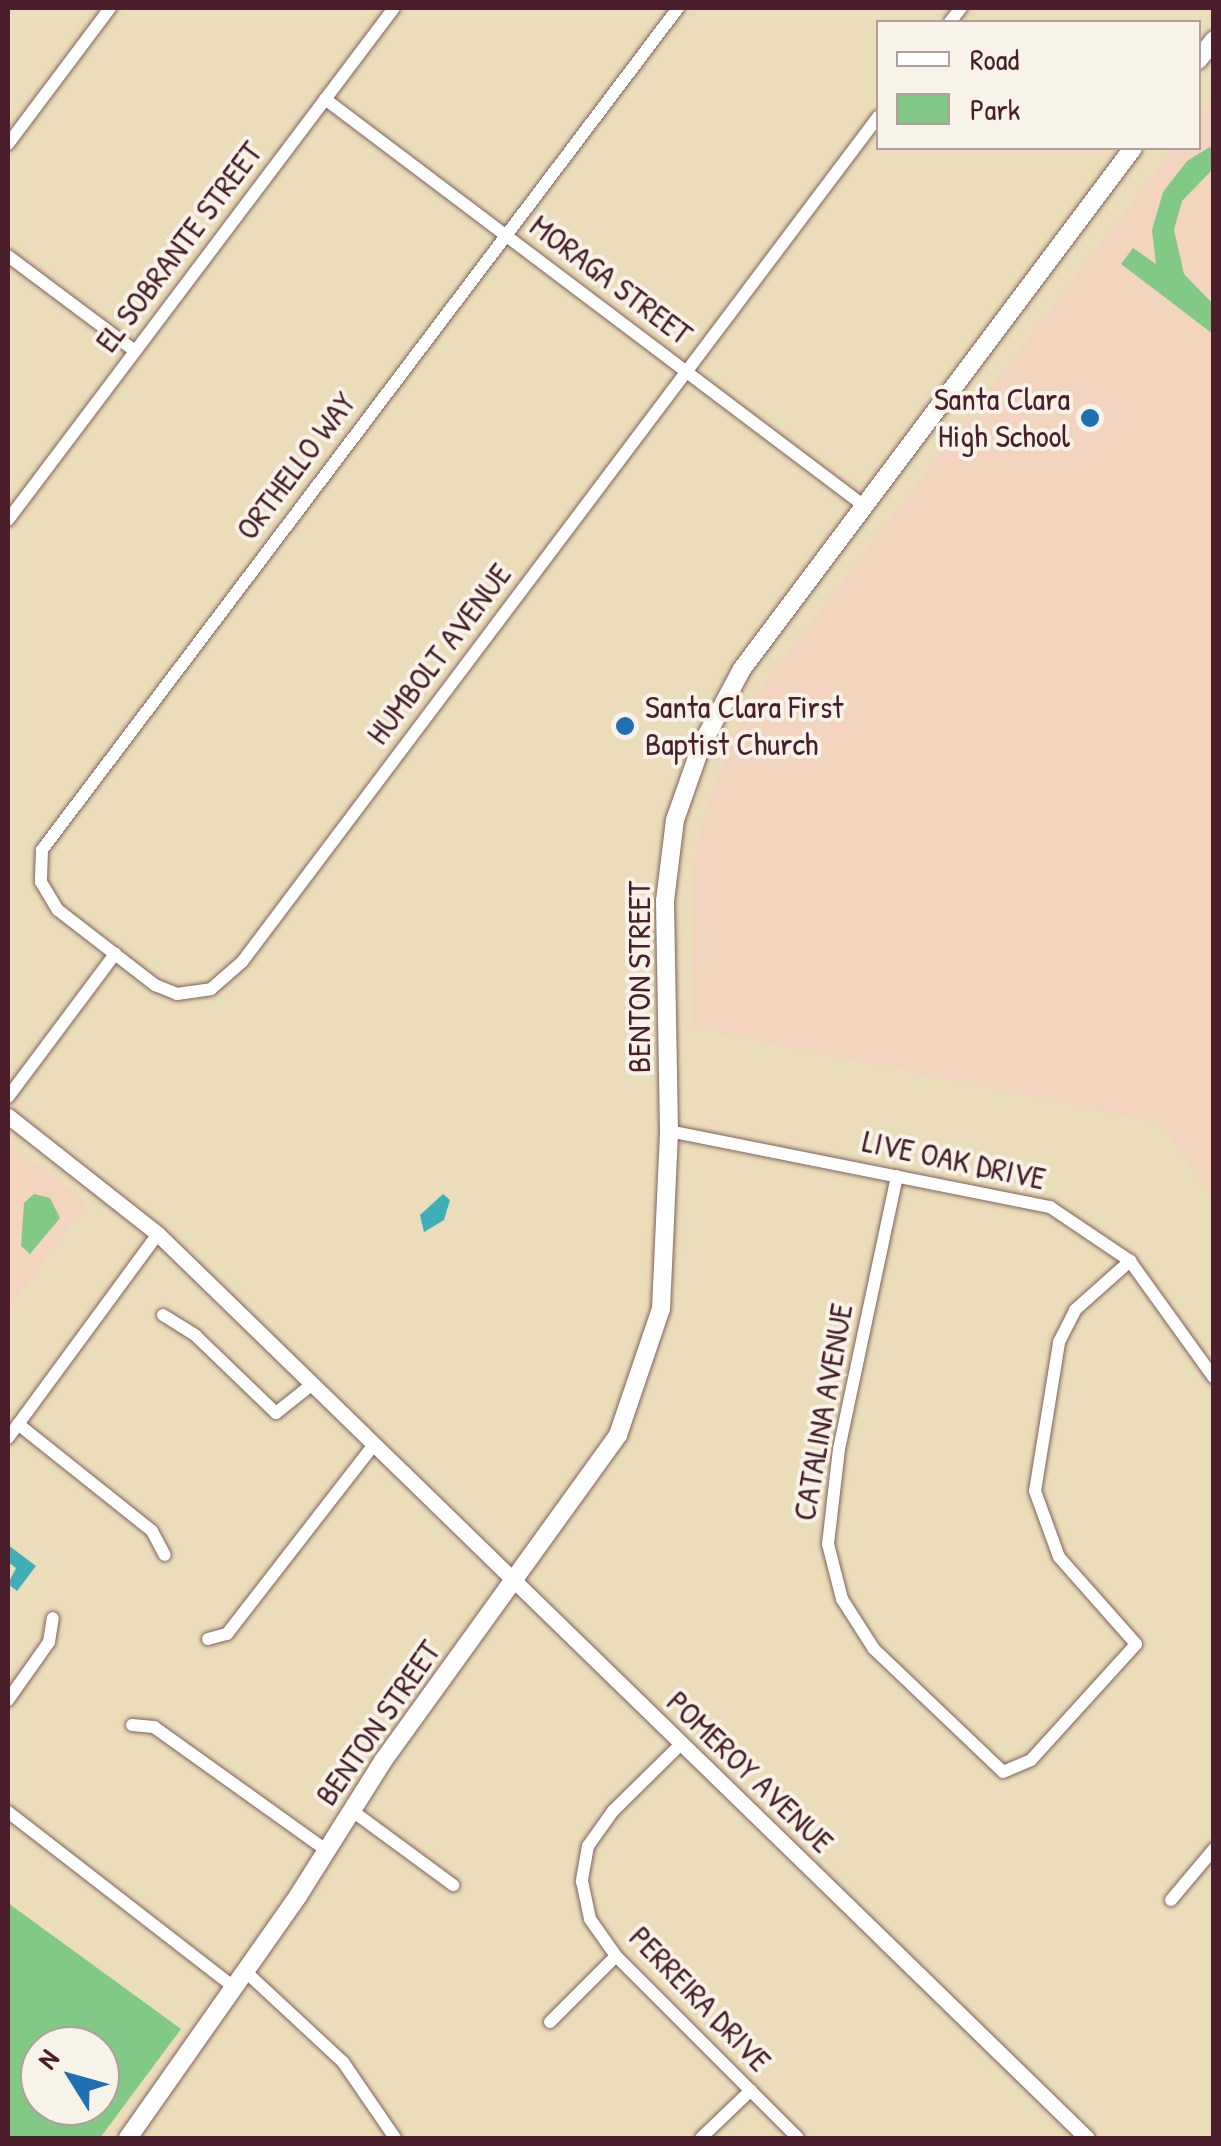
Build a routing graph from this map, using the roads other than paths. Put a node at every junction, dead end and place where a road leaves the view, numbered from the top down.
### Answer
1 (110, 8) edge
2 (394, 8) edge
3 (678, 8) edge
4 (325, 99) junction
5 (876, 120) edge
6 (8, 144) edge
7 (1131, 150) edge
8 (505, 234) junction
9 (8, 256) edge
10 (136, 352) junction
11 (687, 372) junction
12 (864, 505) junction
13 (8, 520) edge
14 (115, 954) junction
15 (8, 1098) edge
16 (8, 1116) edge
17 (670, 1130) junction
18 (896, 1176) junction
19 (158, 1234) junction
20 (1130, 1261) junction
21 (163, 1315) dead end
22 (1214, 1378) edge
23 (310, 1386) junction
24 (18, 1424) junction
25 (8, 1438) edge
26 (372, 1447) junction
27 (165, 1555) dead end
28 (515, 1582) junction
29 (53, 1618) dead end
30 (208, 1639) dead end
31 (8, 1700) edge
32 (132, 1725) dead end
33 (682, 1744) junction
34 (350, 1810) junction
35 (8, 1812) edge
36 (1214, 1850) edge
37 (327, 1851) junction
38 (453, 1885) dead end
39 (1171, 1900) dead end
40 (616, 1956) junction
41 (240, 1980) junction
42 (550, 2022) dead end
43 (751, 2090) junction
44 (132, 2137) edge
45 (394, 2138) edge
46 (701, 2138) edge
47 (798, 2138) edge
48 (1086, 2138) edge

1 - 6 street
2 - 4 street, EL SOBRANTE STREET
3 - 8 street, ORTHELLO WAY
4 - 8 street, MORAGA STREET
4 - 10 street, EL SOBRANTE STREET
5 - 11 street, HUMBOLT AVENUE
7 - 12 main road, BENTON STREET
8 - 11 street, MORAGA STREET
8 - 14 street, ORTHELLO WAY
9 - 10 street
10 - 13 street, EL SOBRANTE STREET
11 - 12 street, MORAGA STREET
11 - 14 street, HUMBOLT AVENUE
12 - 17 main road, BENTON STREET
14 - 15 street
16 - 19 street, POMEROY AVENUE
17 - 18 street, LIVE OAK DRIVE
17 - 28 main road, BENTON STREET
18 - 20 street, LIVE OAK DRIVE
18 - 20 street, CATALINA AVENUE
19 - 23 street, POMEROY AVENUE
19 - 24 street
20 - 22 street, LIVE OAK DRIVE
21 - 23 street
23 - 26 street, POMEROY AVENUE
24 - 25 street
24 - 27 street
26 - 28 street, POMEROY AVENUE
26 - 30 street
28 - 33 street, POMEROY AVENUE
28 - 34 main road, BENTON STREET
29 - 31 street
32 - 37 street, BENTON STREET
33 - 40 street, PERREIRA DRIVE
33 - 48 street, POMEROY AVENUE
34 - 37 main road, BENTON STREET
34 - 38 street
35 - 41 street
36 - 39 street
37 - 41 main road, BENTON STREET
40 - 42 street
40 - 43 street, PERREIRA DRIVE
41 - 44 main road, BENTON STREET
41 - 45 street
43 - 46 street
43 - 47 street, PERREIRA DRIVE

